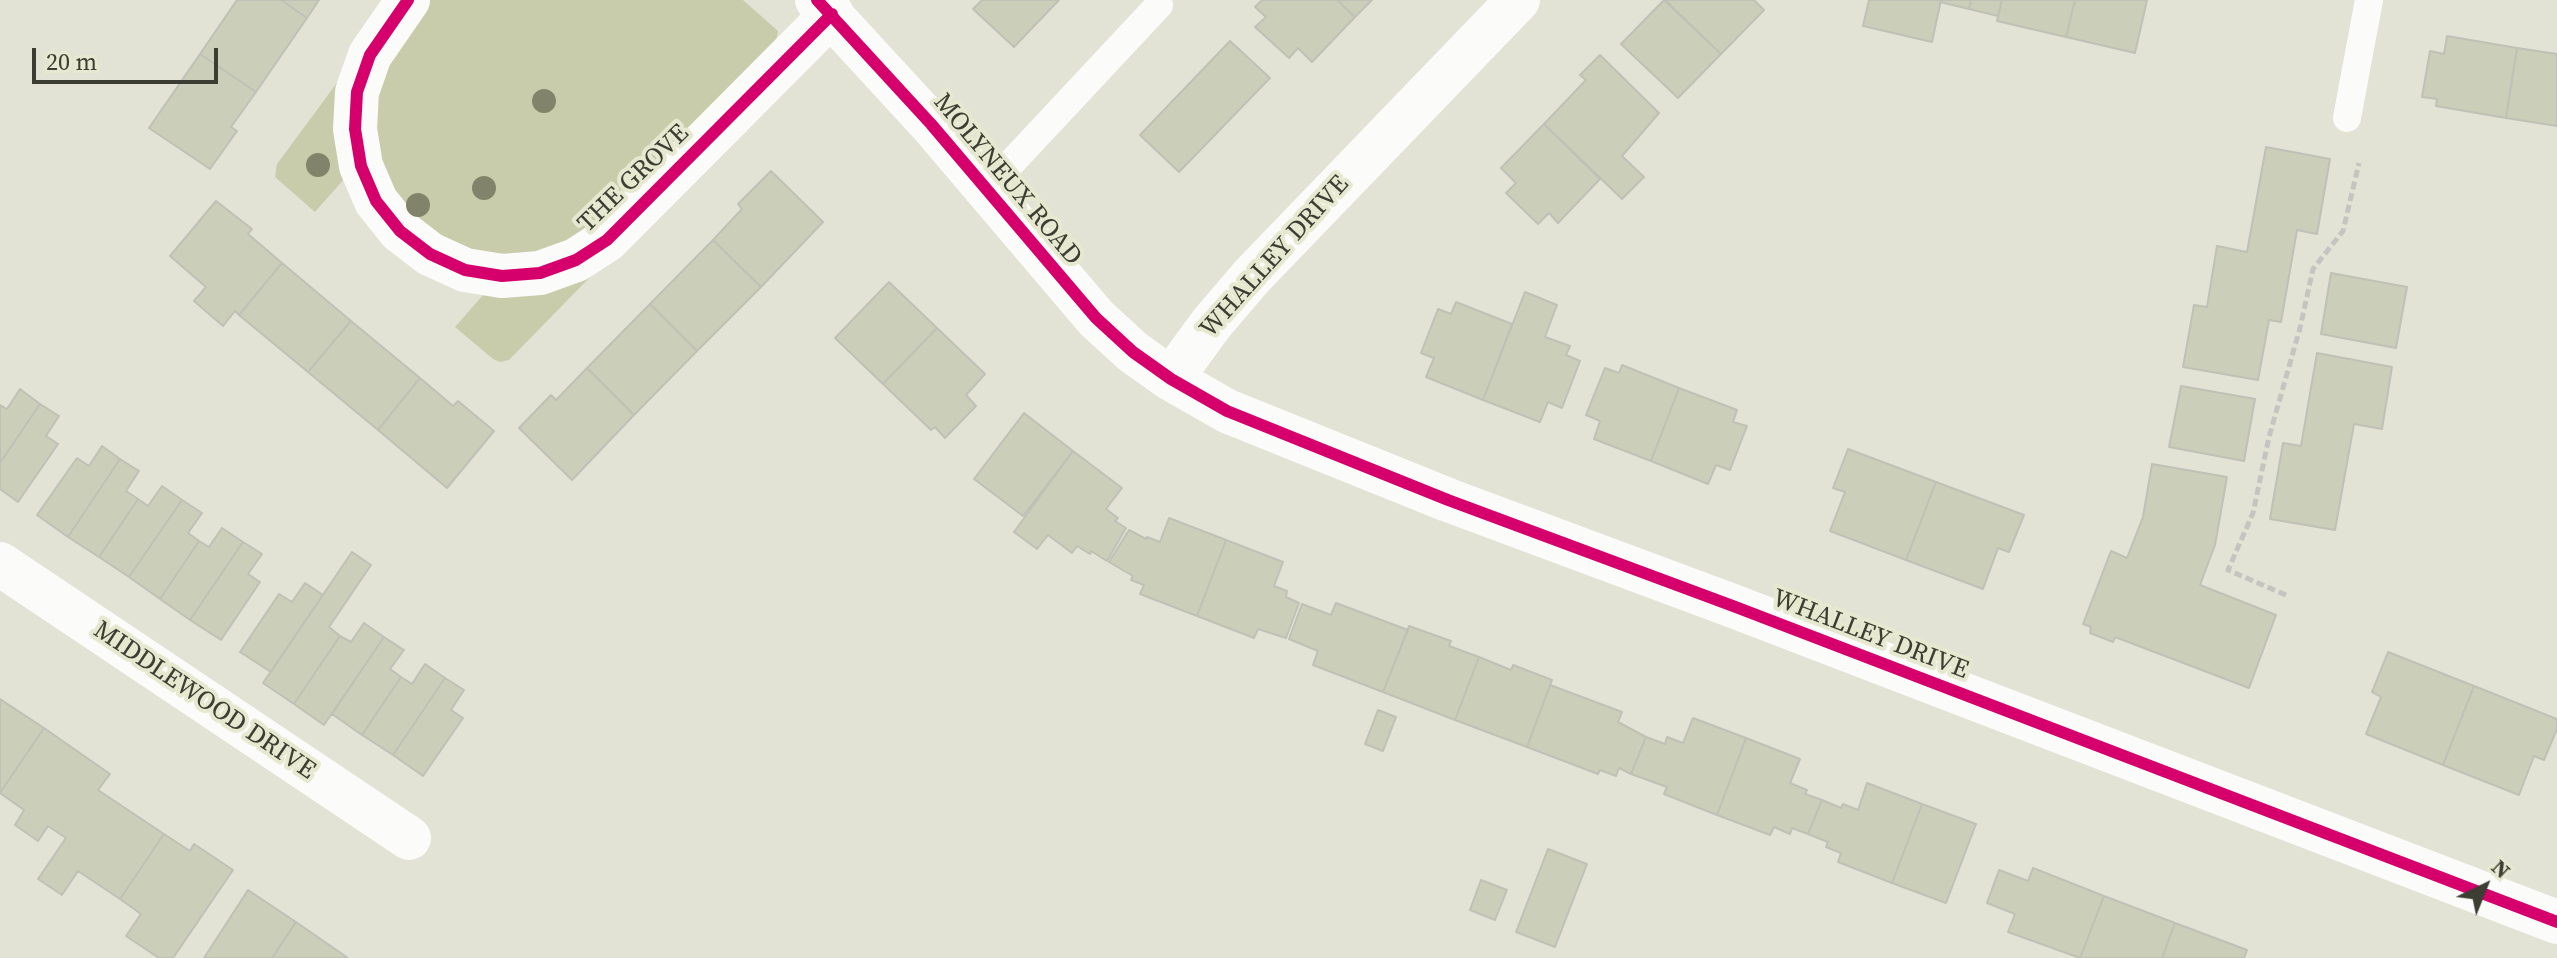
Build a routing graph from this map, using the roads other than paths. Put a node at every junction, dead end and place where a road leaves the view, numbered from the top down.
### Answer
1 (408, 0) edge
2 (1518, 0) edge
3 (2369, 0) edge
4 (1159, 5) dead end
5 (824, 7) edge
6 (2347, 118) road end
7 (986, 190) junction
8 (1171, 379) junction
9 (0, 564) edge
10 (409, 838) dead end
11 (2557, 922) edge

1 - 5 street, THE GROVE
2 - 8 street, WHALLEY DRIVE
3 - 6 lane
4 - 7 lane
5 - 7 street, MOLYNEUX ROAD
7 - 8 street, MOLYNEUX ROAD
8 - 11 street, WHALLEY DRIVE
9 - 10 street, MIDDLEWOOD DRIVE

